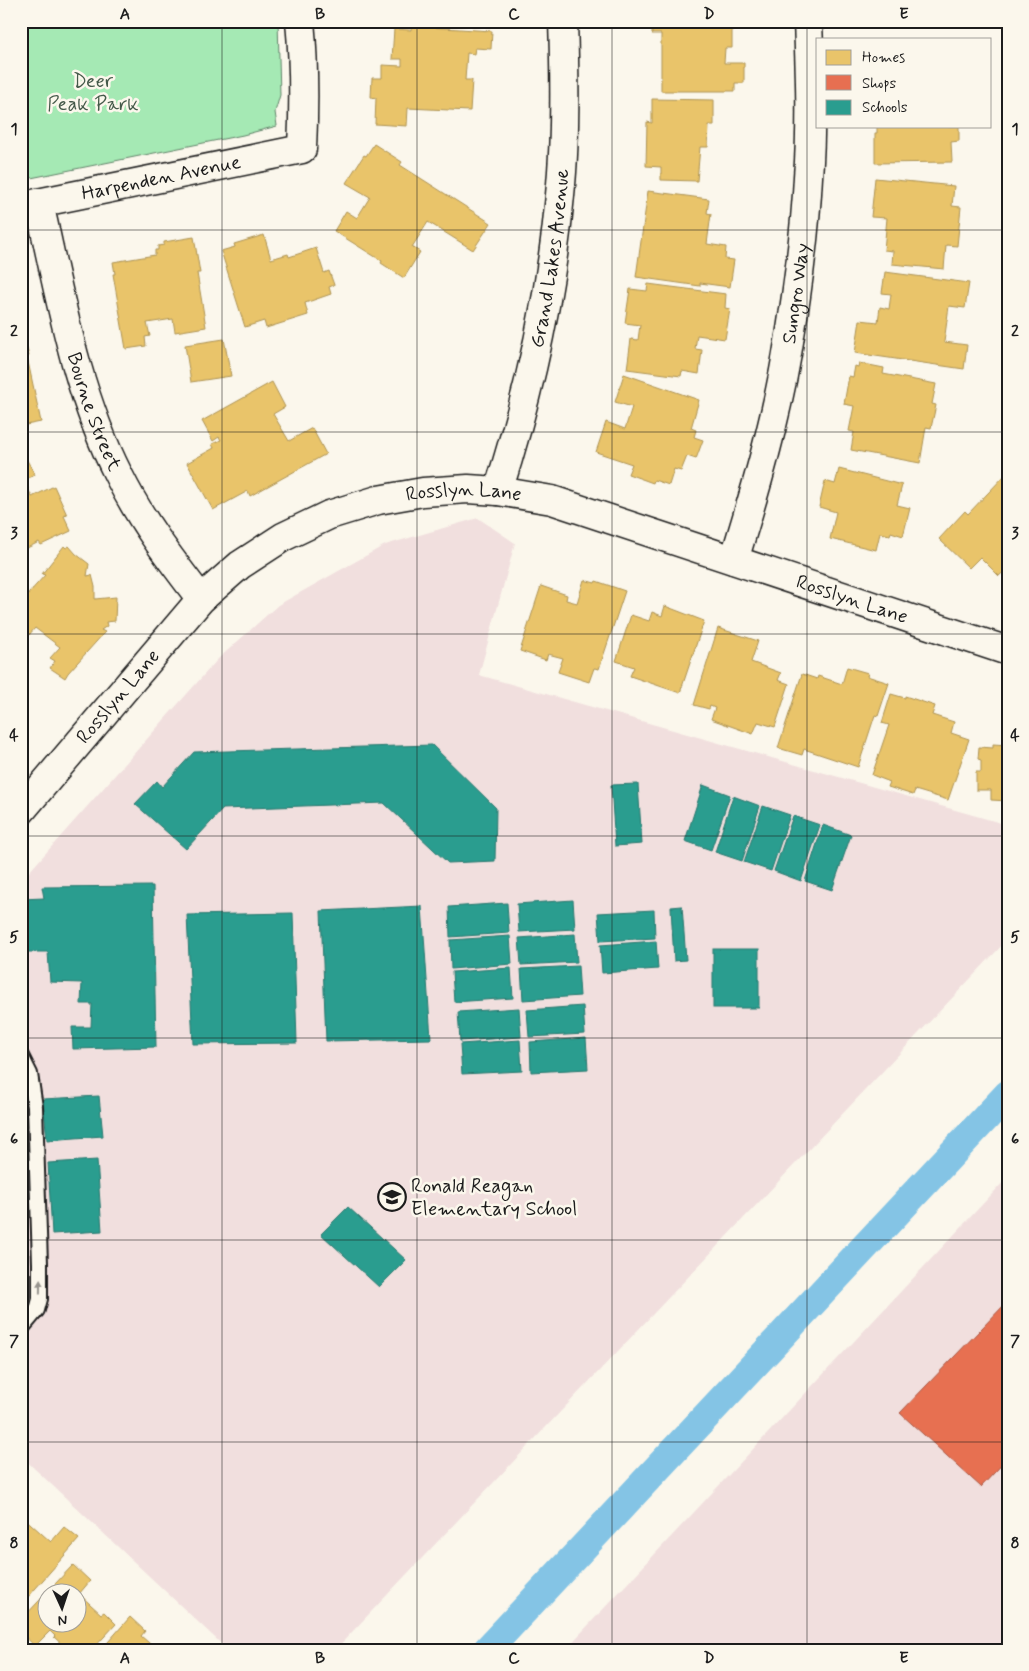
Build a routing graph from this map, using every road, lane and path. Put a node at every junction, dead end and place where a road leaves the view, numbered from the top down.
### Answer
1 (300, 21) edge
2 (563, 21) edge
3 (808, 21) edge
4 (30, 204) edge
5 (498, 491) junction
6 (734, 560) junction
7 (201, 599) junction
8 (1008, 651) edge
9 (21, 811) edge
10 (21, 1056) edge
11 (21, 1330) edge

1 - 4 street, Harpenden Avenue
2 - 5 street, Grand Lakes Avenue
3 - 6 street, Sungro Way
4 - 7 street, Bourne Street
5 - 6 street, Rosslyn Lane
5 - 7 street, Rosslyn Lane
6 - 8 street, Rosslyn Lane
7 - 9 street, Rosslyn Lane
11 -> 10 lane

